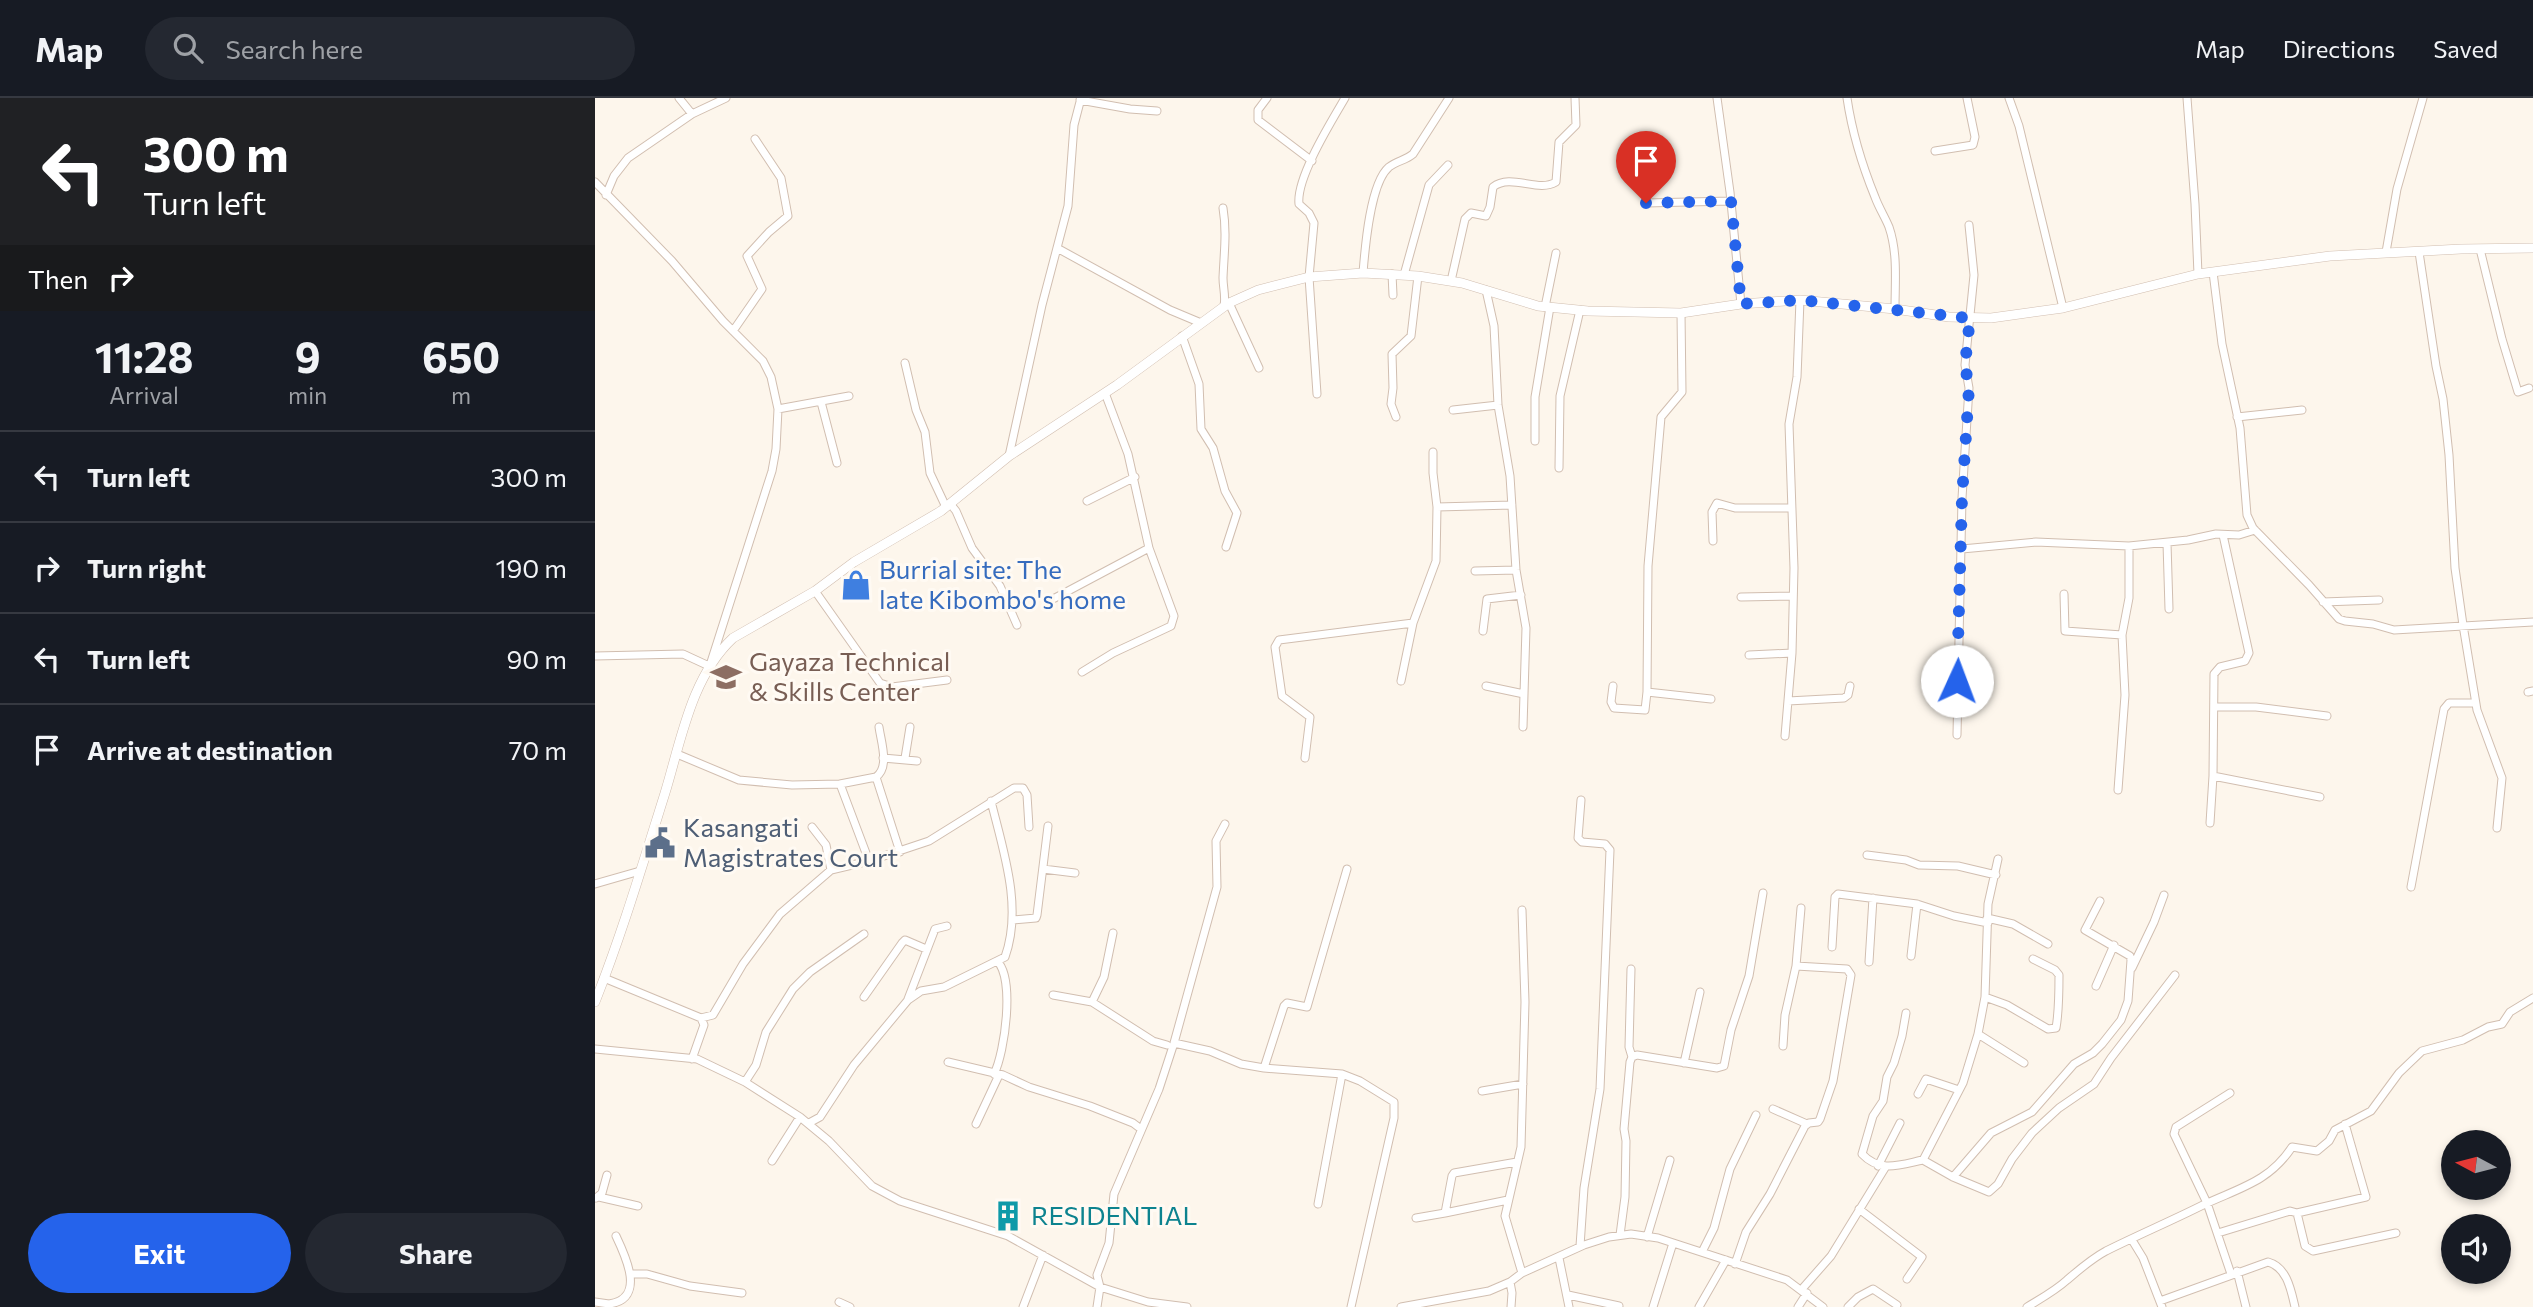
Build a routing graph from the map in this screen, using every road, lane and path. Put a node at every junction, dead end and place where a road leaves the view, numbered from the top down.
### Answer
1 (679, 98) edge
2 (726, 98) edge
3 (1266, 98) edge
4 (1345, 98) edge
5 (1449, 98) edge
6 (1575, 98) edge
7 (1717, 98) edge
8 (1847, 98) edge
9 (1967, 98) edge
10 (2009, 98) edge
11 (2187, 98) edge
12 (2423, 98) edge
13 (1080, 99) edge
14 (712, 101) edge
15 (1157, 111) dead end
16 (692, 114) junction
17 (755, 139) dead end
18 (1935, 151) dead end
19 (1312, 161) junction
20 (1448, 165) dead end
21 (595, 182) edge
22 (606, 195) junction
23 (1731, 201) junction
24 (1646, 203) dead end
25 (1223, 208) dead end
26 (1969, 225) dead end
27 (1057, 247) junction
28 (2533, 248) edge
29 (2480, 249) junction
30 (2386, 252) junction
31 (2419, 252) junction
32 (1556, 253) dead end
33 (1363, 272) junction
34 (2213, 272) junction
35 (1392, 274) junction
36 (2198, 274) junction
37 (1404, 275) junction
38 (1418, 276) junction
39 (1309, 277) junction
40 (1451, 281) junction
41 (1486, 290) junction
42 (1393, 295) dead end
43 (1800, 300) junction
44 (1741, 304) junction
45 (1227, 305) junction
46 (1548, 307) junction
47 (1895, 309) junction
48 (2063, 309) junction
49 (1580, 310) junction
50 (1681, 313) junction
51 (1970, 318) junction
52 (1201, 323) junction
53 (733, 331) junction
54 (1182, 336) junction
55 (905, 363) dead end
56 (1259, 368) dead end
57 (2529, 388) dead end
58 (1104, 393) junction
59 (1317, 394) dead end
60 (849, 396) dead end
61 (821, 402) junction
62 (1498, 405) junction
63 (778, 409) junction
64 (1453, 410) dead end
65 (2302, 411) dead end
66 (1396, 417) dead end
67 (2237, 417) junction
68 (1535, 441) dead end
69 (1433, 452) dead end
70 (1009, 456) junction
71 (837, 463) dead end
72 (1559, 468) dead end
73 (1135, 477) junction
74 (1087, 501) dead end
75 (945, 505) junction
76 (1512, 505) junction
77 (1437, 507) junction
78 (1792, 508) junction
79 (2255, 530) junction
80 (2223, 535) junction
81 (1713, 541) dead end
82 (2167, 543) junction
83 (2129, 546) junction
84 (1226, 547) dead end
85 (1149, 548) junction
86 (1962, 549) junction
87 (1475, 570) dead end
88 (1516, 570) junction
89 (815, 591) junction
90 (2064, 594) dead end
91 (1521, 595) junction
92 (1792, 596) junction
93 (1741, 597) dead end
94 (1052, 598) dead end
95 (2379, 600) dead end
96 (2323, 602) junction
97 (2169, 609) dead end
98 (2533, 622) edge
99 (1413, 623) junction
100 (1017, 625) dead end
101 (2463, 625) junction
102 (1483, 631) dead end
103 (2122, 635) junction
104 (1792, 653) junction
105 (1749, 655) dead end
106 (595, 656) edge
107 (710, 665) junction
108 (1082, 672) dead end
109 (947, 680) dead end
110 (1401, 681) dead end
111 (1486, 686) dead end
112 (1613, 686) dead end
113 (1850, 686) dead end
114 (1647, 692) junction
115 (1524, 694) junction
116 (1711, 699) dead end
117 (1788, 701) junction
118 (2475, 703) junction
119 (2215, 707) junction
120 (2327, 716) dead end
121 (879, 727) dead end
122 (909, 727) dead end
123 (1523, 727) dead end
124 (1957, 735) dead end
125 (1785, 736) dead end
126 (677, 754) junction
127 (883, 758) junction
128 (905, 758) junction
129 (1305, 758) dead end
130 (917, 761) dead end
131 (2213, 776) junction
132 (876, 777) junction
133 (840, 784) junction
134 (2118, 790) dead end
135 (2320, 797) dead end
136 (1581, 800) dead end
137 (991, 801) junction
138 (2210, 823) dead end
139 (1225, 824) dead end
140 (1048, 826) dead end
141 (812, 827) dead end
142 (1029, 827) dead end
143 (2497, 828) dead end
144 (900, 852) junction
145 (1867, 855) dead end
146 (1999, 859) dead end
147 (869, 861) junction
148 (1042, 869) junction
149 (1347, 869) dead end
150 (831, 870) junction
151 (640, 871) junction
152 (1075, 873) dead end
153 (1996, 875) junction
154 (595, 884) edge
155 (2411, 887) dead end
156 (1763, 893) dead end
157 (2164, 895) dead end
158 (1873, 898) junction
159 (2100, 901) dead end
160 (1917, 904) junction
161 (1801, 908) dead end
162 (1522, 910) dead end
163 (1013, 920) junction
164 (1988, 921) junction
165 (947, 926) dead end
166 (865, 933) dead end
167 (1113, 933) dead end
168 (2047, 944) dead end
169 (2114, 945) junction
170 (1832, 947) dead end
171 (926, 949) junction
172 (1912, 956) dead end
173 (2033, 959) dead end
174 (997, 961) junction
175 (1869, 962) dead end
176 (1796, 966) junction
177 (2131, 968) junction
178 (1631, 969) dead end
179 (2175, 975) dead end
180 (604, 978) junction
181 (2096, 986) dead end
182 (1700, 992) dead end
183 (1053, 995) dead end
184 (864, 997) dead end
185 (1985, 997) junction
186 (2533, 998) edge
187 (908, 1000) junction
188 (595, 1002) edge
189 (1092, 1002) junction
190 (1906, 1013) dead end
191 (701, 1018) junction
192 (1978, 1034) junction
193 (1170, 1044) junction
194 (1783, 1046) dead end
195 (595, 1049) edge
196 (1632, 1057) junction
197 (692, 1059) junction
198 (948, 1062) dead end
199 (1684, 1063) junction
200 (2024, 1063) dead end
201 (1264, 1068) junction
202 (1342, 1074) junction
203 (996, 1075) junction
204 (745, 1082) junction
205 (1523, 1084) junction
206 (1959, 1090) junction
207 (1482, 1091) dead end
208 (2230, 1093) dead end
209 (1918, 1094) dead end
210 (1773, 1109) dead end
211 (1756, 1115) dead end
212 (800, 1117) junction
213 (809, 1123) junction
214 (1900, 1123) dead end
215 (976, 1124) dead end
216 (1807, 1124) junction
217 (2345, 1124) junction
218 (1141, 1129) junction
219 (1670, 1160) dead end
220 (1923, 1160) junction
221 (772, 1161) dead end
222 (1517, 1162) junction
223 (1881, 1167) junction
224 (607, 1175) dead end
225 (1953, 1177) junction
226 (597, 1198) edge
227 (1508, 1200) junction
228 (2207, 1203) junction
229 (1318, 1204) dead end
230 (638, 1206) dead end
231 (1859, 1209) junction
232 (1445, 1213) junction
233 (2297, 1213) junction
234 (1416, 1218) dead end
235 (2218, 1233) junction
236 (2396, 1233) dead end
237 (1620, 1235) junction
238 (617, 1236) dead end
239 (1647, 1237) junction
240 (2132, 1240) junction
241 (1673, 1243) junction
242 (1580, 1246) junction
243 (1702, 1252) junction
244 (1043, 1255) junction
245 (1559, 1258) junction
246 (1726, 1260) junction
247 (1735, 1264) junction
248 (1522, 1273) junction
249 (2234, 1273) junction
250 (632, 1274) junction
251 (1907, 1279) dead end
252 (1510, 1283) junction
253 (1100, 1287) junction
254 (1805, 1291) junction
255 (743, 1293) dead end
256 (1568, 1296) junction
257 (595, 1302) edge
258 (839, 1302) dead end
259 (1433, 1303) edge
260 (2161, 1304) edge
261 (1897, 1305) edge
262 (609, 1306) edge
263 (1619, 1306) edge
264 (850, 1307) edge
265 (1023, 1307) edge
266 (1097, 1307) edge
267 (1187, 1307) edge
268 (1350, 1307) edge
269 (1401, 1307) edge
270 (1511, 1307) edge
271 (1569, 1307) edge
272 (1653, 1307) edge
273 (1699, 1307) edge
274 (1798, 1307) edge
275 (1823, 1307) edge
276 (1847, 1307) edge
277 (2027, 1307) edge
278 (2246, 1307) edge
279 (2295, 1307) edge

1 - 16 street
2 - 14 street
3 - 19 street
4 - 19 street
5 - 33 street
6 - 40 street
7 - 23 street
8 - 47 street
9 - 18 street
10 - 48 street
11 - 36 street
12 - 30 street
13 - 15 street
13 - 27 street
14 - 16 street
16 - 22 street
17 - 53 street
19 - 39 street
20 - 37 street
21 - 22 street
22 - 53 street
23 - 24 street
23 - 44 street
25 - 45 street
26 - 51 street
27 - 52 street
27 - 70 street
28 - 29 street
29 - 31 street
29 - 57 street
30 - 31 street
30 - 34 street
31 - 101 street
32 - 46 street
33 - 35 street
33 - 39 street
34 - 36 street
34 - 67 street
35 - 37 street
35 - 42 street
36 - 48 street
37 - 38 street
38 - 40 street
38 - 66 street
39 - 45 street
39 - 59 street
40 - 41 street
41 - 46 street
41 - 62 street
43 - 44 street
43 - 47 street
43 - 78 street
44 - 50 street
45 - 52 street
45 - 56 street
46 - 49 street
46 - 68 street
47 - 51 street
48 - 51 street
49 - 50 street
49 - 72 street
50 - 114 street
51 - 86 street
52 - 54 street
53 - 63 street
54 - 58 street
54 - 84 street
55 - 75 street
58 - 70 street
58 - 73 street
60 - 61 street
61 - 63 street
61 - 71 street
62 - 64 street
62 - 76 street
63 - 107 street
65 - 67 street
67 - 79 street
69 - 77 street
70 - 75 street
73 - 74 street
73 - 85 street
75 - 89 street
75 - 100 street
76 - 77 street
76 - 88 street
77 - 99 street
78 - 81 street
78 - 92 street
79 - 80 street
79 - 96 street
80 - 82 street
80 - 119 street
82 - 83 street
82 - 97 street
83 - 86 street
83 - 103 street
85 - 94 street
85 - 108 street
86 - 124 street
87 - 88 street
88 - 91 street
89 - 107 street
89 - 109 street
90 - 103 street
91 - 102 street
91 - 115 street
92 - 93 street
92 - 104 street
95 - 96 street
96 - 101 street
98 - 101 street
99 - 110 street
99 - 129 street
101 - 118 street
103 - 134 street
104 - 105 street
104 - 117 street
106 - 107 street
107 - 126 street
111 - 115 street
112 - 114 street
113 - 117 street
114 - 116 street
115 - 123 street
117 - 125 street
118 - 143 street
118 - 155 street
119 - 120 street
119 - 131 street
121 - 127 street
122 - 128 street
126 - 133 street
126 - 151 street
127 - 128 street
127 - 132 street
128 - 130 street
131 - 135 street
131 - 138 street
132 - 133 street
132 - 144 street
133 - 147 street
136 - 242 street
137 - 142 street
137 - 144 street
137 - 163 street
139 - 193 street
140 - 148 street
141 - 150 street
144 - 147 street
145 - 153 street
146 - 153 street
147 - 150 street
148 - 152 street
148 - 163 street
149 - 201 street
150 - 191 street
151 - 154 street
151 - 180 street
153 - 164 street
156 - 199 street
157 - 177 street
158 - 160 street
158 - 170 street
158 - 175 street
159 - 169 street
160 - 164 street
160 - 172 street
161 - 176 street
162 - 205 street
163 - 174 street
164 - 168 street
164 - 185 street
165 - 171 street
166 - 204 street
167 - 189 street
169 - 177 street
169 - 181 street
171 - 184 street
171 - 187 street
173 - 185 street
174 - 187 street
174 - 203 street
176 - 194 street
176 - 216 street
177 - 225 street
178 - 196 street
179 - 225 street
180 - 188 street
180 - 191 street
182 - 199 street
183 - 189 street
185 - 192 street
186 - 217 street
187 - 213 street
189 - 193 street
190 - 223 street
191 - 197 street
192 - 200 street
192 - 206 street
193 - 201 street
193 - 218 street
195 - 197 street
196 - 199 street
196 - 237 street
197 - 204 street
198 - 203 street
201 - 202 street
202 - 229 street
202 - 268 street
203 - 215 street
203 - 218 street
204 - 212 street
205 - 207 street
205 - 222 street
206 - 209 street
206 - 220 street
208 - 228 street
210 - 216 street
211 - 243 street
212 - 213 street
212 - 221 street
213 - 244 street
214 - 223 street
216 - 247 street
217 - 228 street
217 - 233 street
218 - 253 street
219 - 239 street
220 - 223 street
220 - 225 street
222 - 227 street
222 - 232 street
223 - 231 street
224 - 226 street
226 - 230 street
227 - 232 street
227 - 248 street
228 - 235 street
228 - 240 street
231 - 251 street
231 - 254 street
232 - 234 street
233 - 235 street
233 - 236 street
235 - 249 street
237 - 239 street
237 - 242 street
238 - 250 street
239 - 241 street
240 - 260 street
240 - 277 street
241 - 243 street
241 - 272 street
242 - 245 street
243 - 246 street
244 - 253 street
244 - 265 street
245 - 248 street
245 - 256 street
246 - 247 street
246 - 273 street
247 - 254 street
248 - 252 street
249 - 260 street
249 - 278 street
249 - 279 street
250 - 255 street
250 - 262 street
252 - 259 street
252 - 270 street
253 - 266 street
253 - 267 street
254 - 274 street
254 - 275 street
256 - 263 street
256 - 271 street
257 - 262 street
258 - 264 street
259 - 269 street
261 - 276 street

